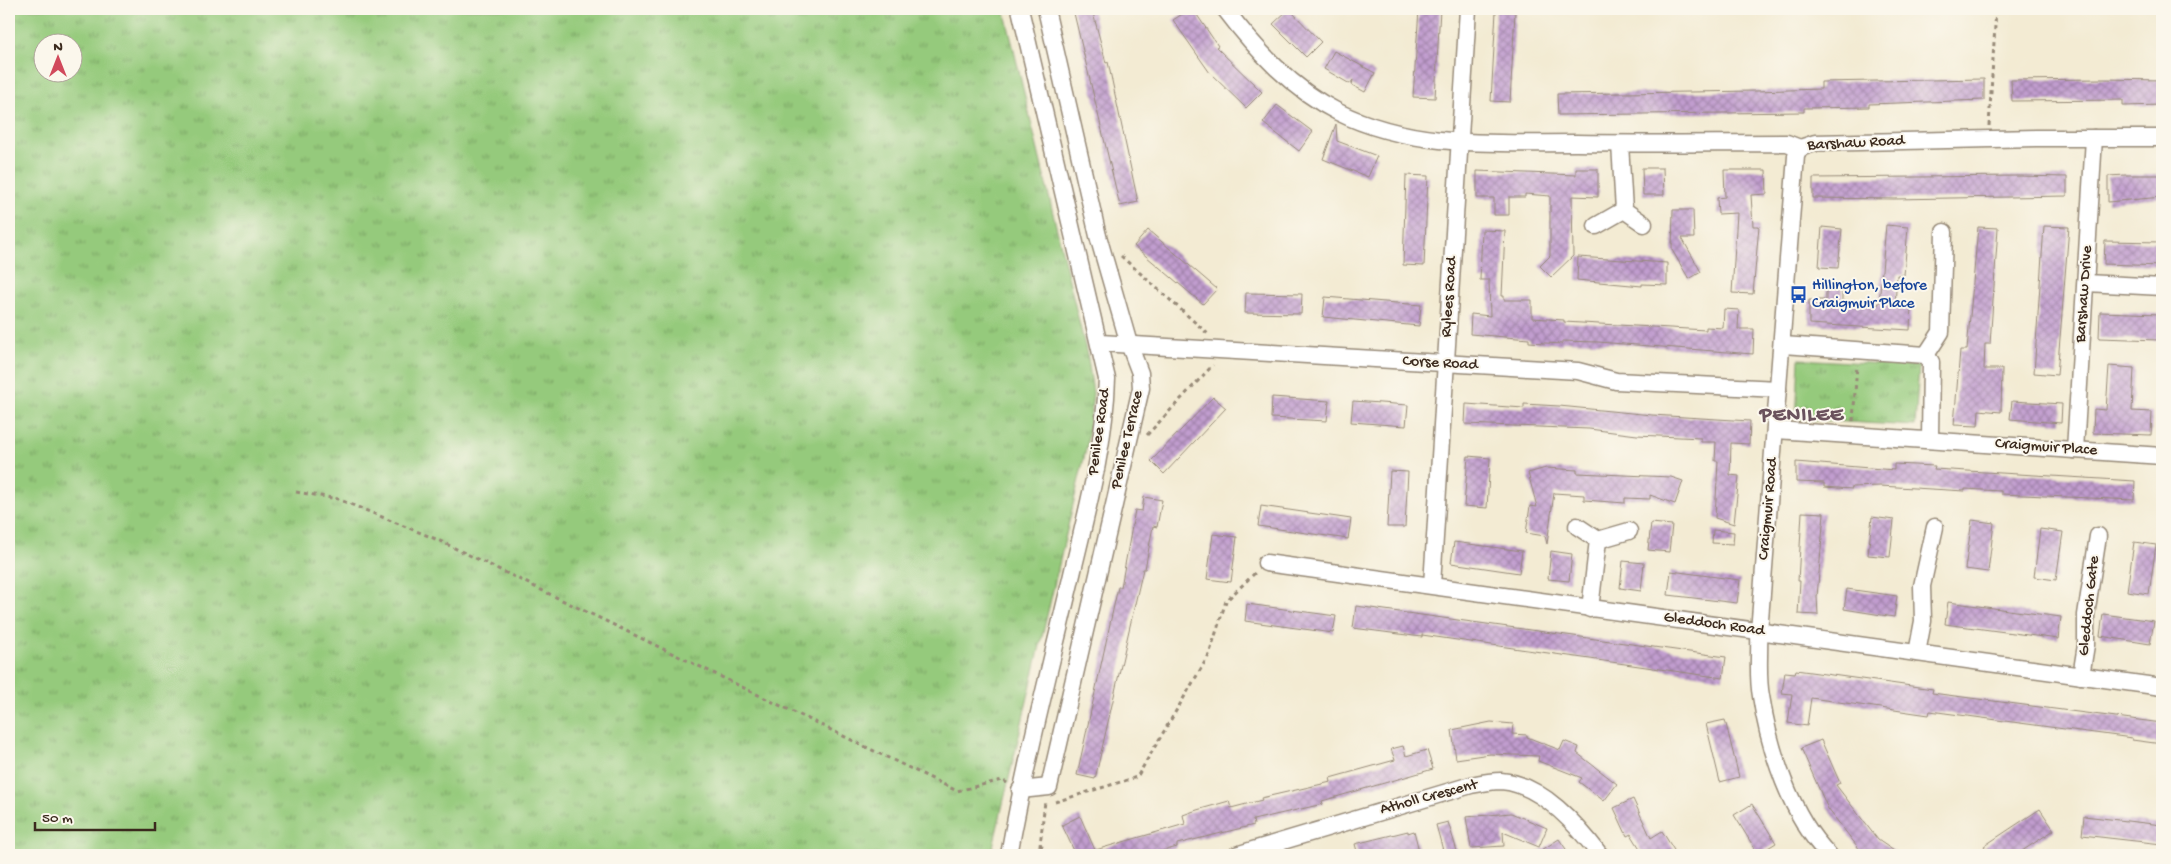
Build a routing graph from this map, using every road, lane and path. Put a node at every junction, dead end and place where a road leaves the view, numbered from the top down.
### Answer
1 (1020, 9) edge
2 (1046, 9) edge
3 (1225, 9) edge
4 (1468, 9) edge
5 (1996, 9) edge
6 (2094, 138) junction
7 (2162, 138) edge
8 (1988, 139) junction
9 (1460, 143) junction
10 (1620, 144) junction
11 (1800, 148) junction
12 (1624, 210) junction
13 (1644, 224) dead end
14 (1596, 226) dead end
15 (1944, 232) dead end
16 (2086, 283) junction
17 (2162, 287) edge
18 (1100, 343) junction
19 (1129, 344) junction
20 (1783, 345) junction
21 (1863, 351) junction
22 (1926, 355) junction
23 (1445, 364) junction
24 (1778, 389) junction
25 (1776, 430) junction
26 (1852, 434) junction
27 (1930, 439) junction
28 (2075, 450) junction
29 (2162, 456) edge
30 (296, 492) dead end
31 (1577, 526) dead end
32 (1935, 527) dead end
33 (1629, 532) dead end
34 (2098, 536) dead end
35 (1598, 540) junction
36 (1266, 563) joint
37 (1432, 585) junction
38 (1590, 608) junction
39 (1759, 632) junction
40 (1917, 653) junction
41 (2081, 676) junction
42 (2162, 687) edge
43 (1048, 787) junction
44 (1020, 790) junction
45 (1044, 806) junction
46 (1039, 844) junction
47 (1009, 855) edge
48 (1039, 855) edge
49 (1049, 855) edge
50 (1236, 855) edge
51 (1600, 855) edge
52 (1829, 855) edge

1 - 18 street, Penilee Road
2 - 19 street, Penilee Terrace
3 - 9 street, Barshaw Road
4 - 9 street, Rylees Road
5 - 8 path
6 - 7 street, Barshaw Road
6 - 8 street, Barshaw Road
6 - 16 street, Barshaw Drive
8 - 11 street, Barshaw Road
9 - 10 street, Barshaw Road
9 - 23 street, Rylees Road
10 - 11 street, Barshaw Road
10 - 12 street
11 - 20 street, Craigmuir Road
12 - 13 street
12 - 14 street
15 - 22 street
16 - 17 street
16 - 28 street, Barshaw Drive
18 - 19 street, Corse Road
18 - 44 street, Penilee Road
19 - 23 street, Corse Road
19 - 43 street, Penilee Terrace
20 - 21 street
20 - 24 street, Craigmuir Road
21 - 22 street
21 - 26 path
22 - 27 street
23 - 24 street, Corse Road
23 - 37 street, Rylees Road
24 - 25 street, Craigmuir Road
25 - 26 street, Craigmuir Place
25 - 39 street, Craigmuir Road
26 - 27 street, Craigmuir Place
27 - 28 street, Craigmuir Place
28 - 29 street, Craigmuir Place
30 - 44 path
31 - 35 street
32 - 40 street
33 - 35 street
34 - 41 street, Gleddoch Gate
35 - 38 street
36 - 37 street, Gleddoch Road
36 - 45 path
37 - 38 street, Gleddoch Road
38 - 39 street, Gleddoch Road
39 - 40 street, Gleddoch Road
39 - 52 street, Craigmuir Road
40 - 41 street, Gleddoch Road
41 - 42 street, Gleddoch Road
43 - 44 street
43 - 45 path
44 - 47 street, Penilee Road
45 - 46 path
46 - 48 path
46 - 49 path
50 - 51 street, Atholl Crescent

